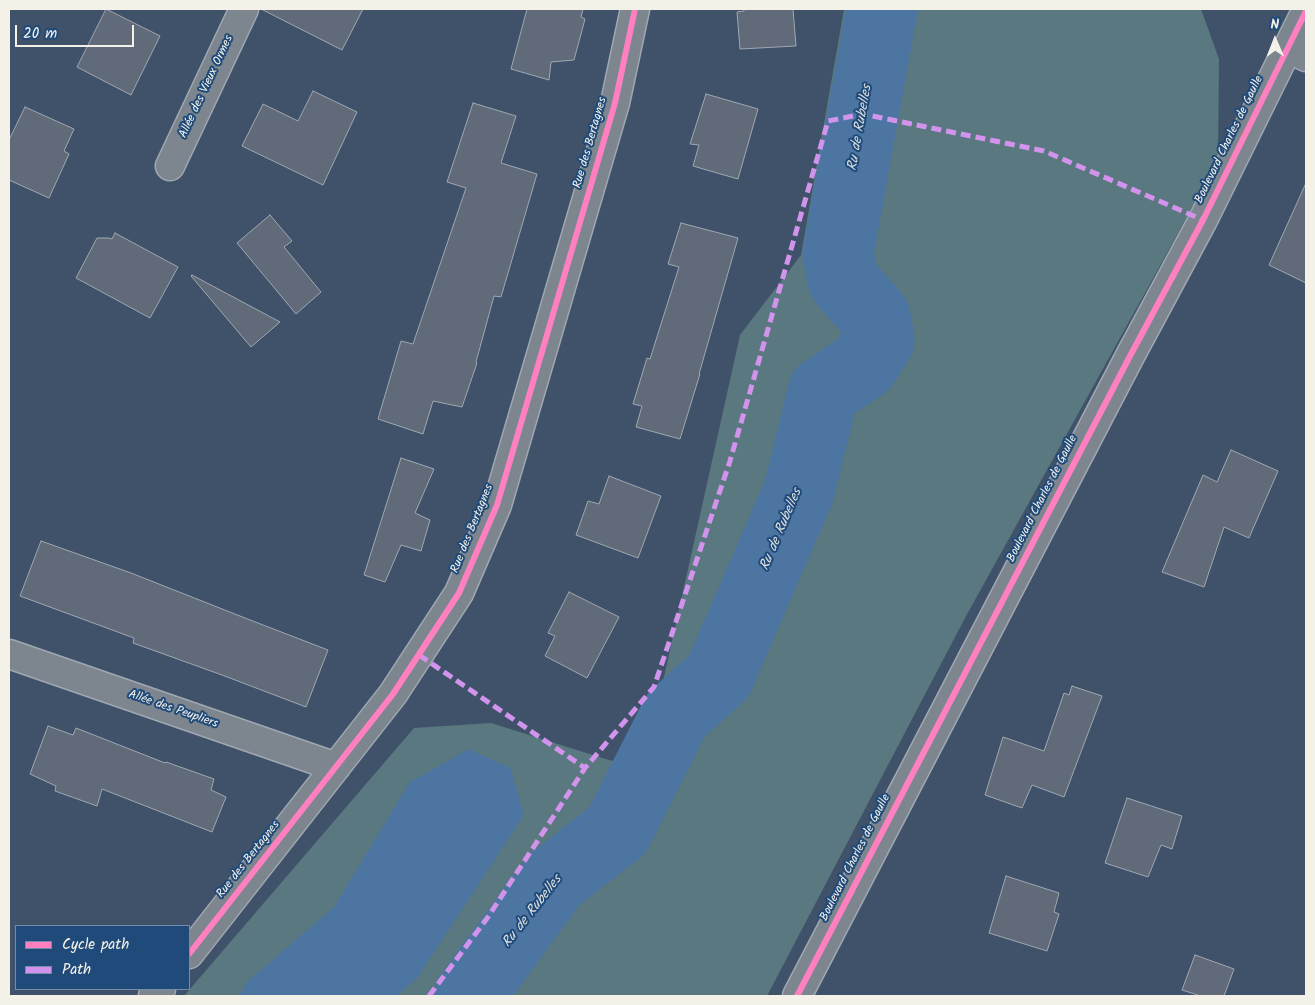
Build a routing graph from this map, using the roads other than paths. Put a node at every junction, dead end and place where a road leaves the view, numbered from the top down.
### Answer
1 (244, 9) edge
2 (635, 9) edge
3 (1306, 10) edge
4 (1297, 53) edge
5 (170, 166) dead end
6 (9, 654) edge
7 (336, 767) junction
8 (190, 953) edge
9 (797, 996) edge

1 - 5 street, Allée des Vieux Ormes
2 - 7 street, Rue des Bertagnes
3 - 4 street, Boulevard Charles de Gaulle
4 - 9 street, Boulevard Charles de Gaulle
6 - 7 street, Allée des Peupliers
7 - 8 street, Rue des Bertagnes

